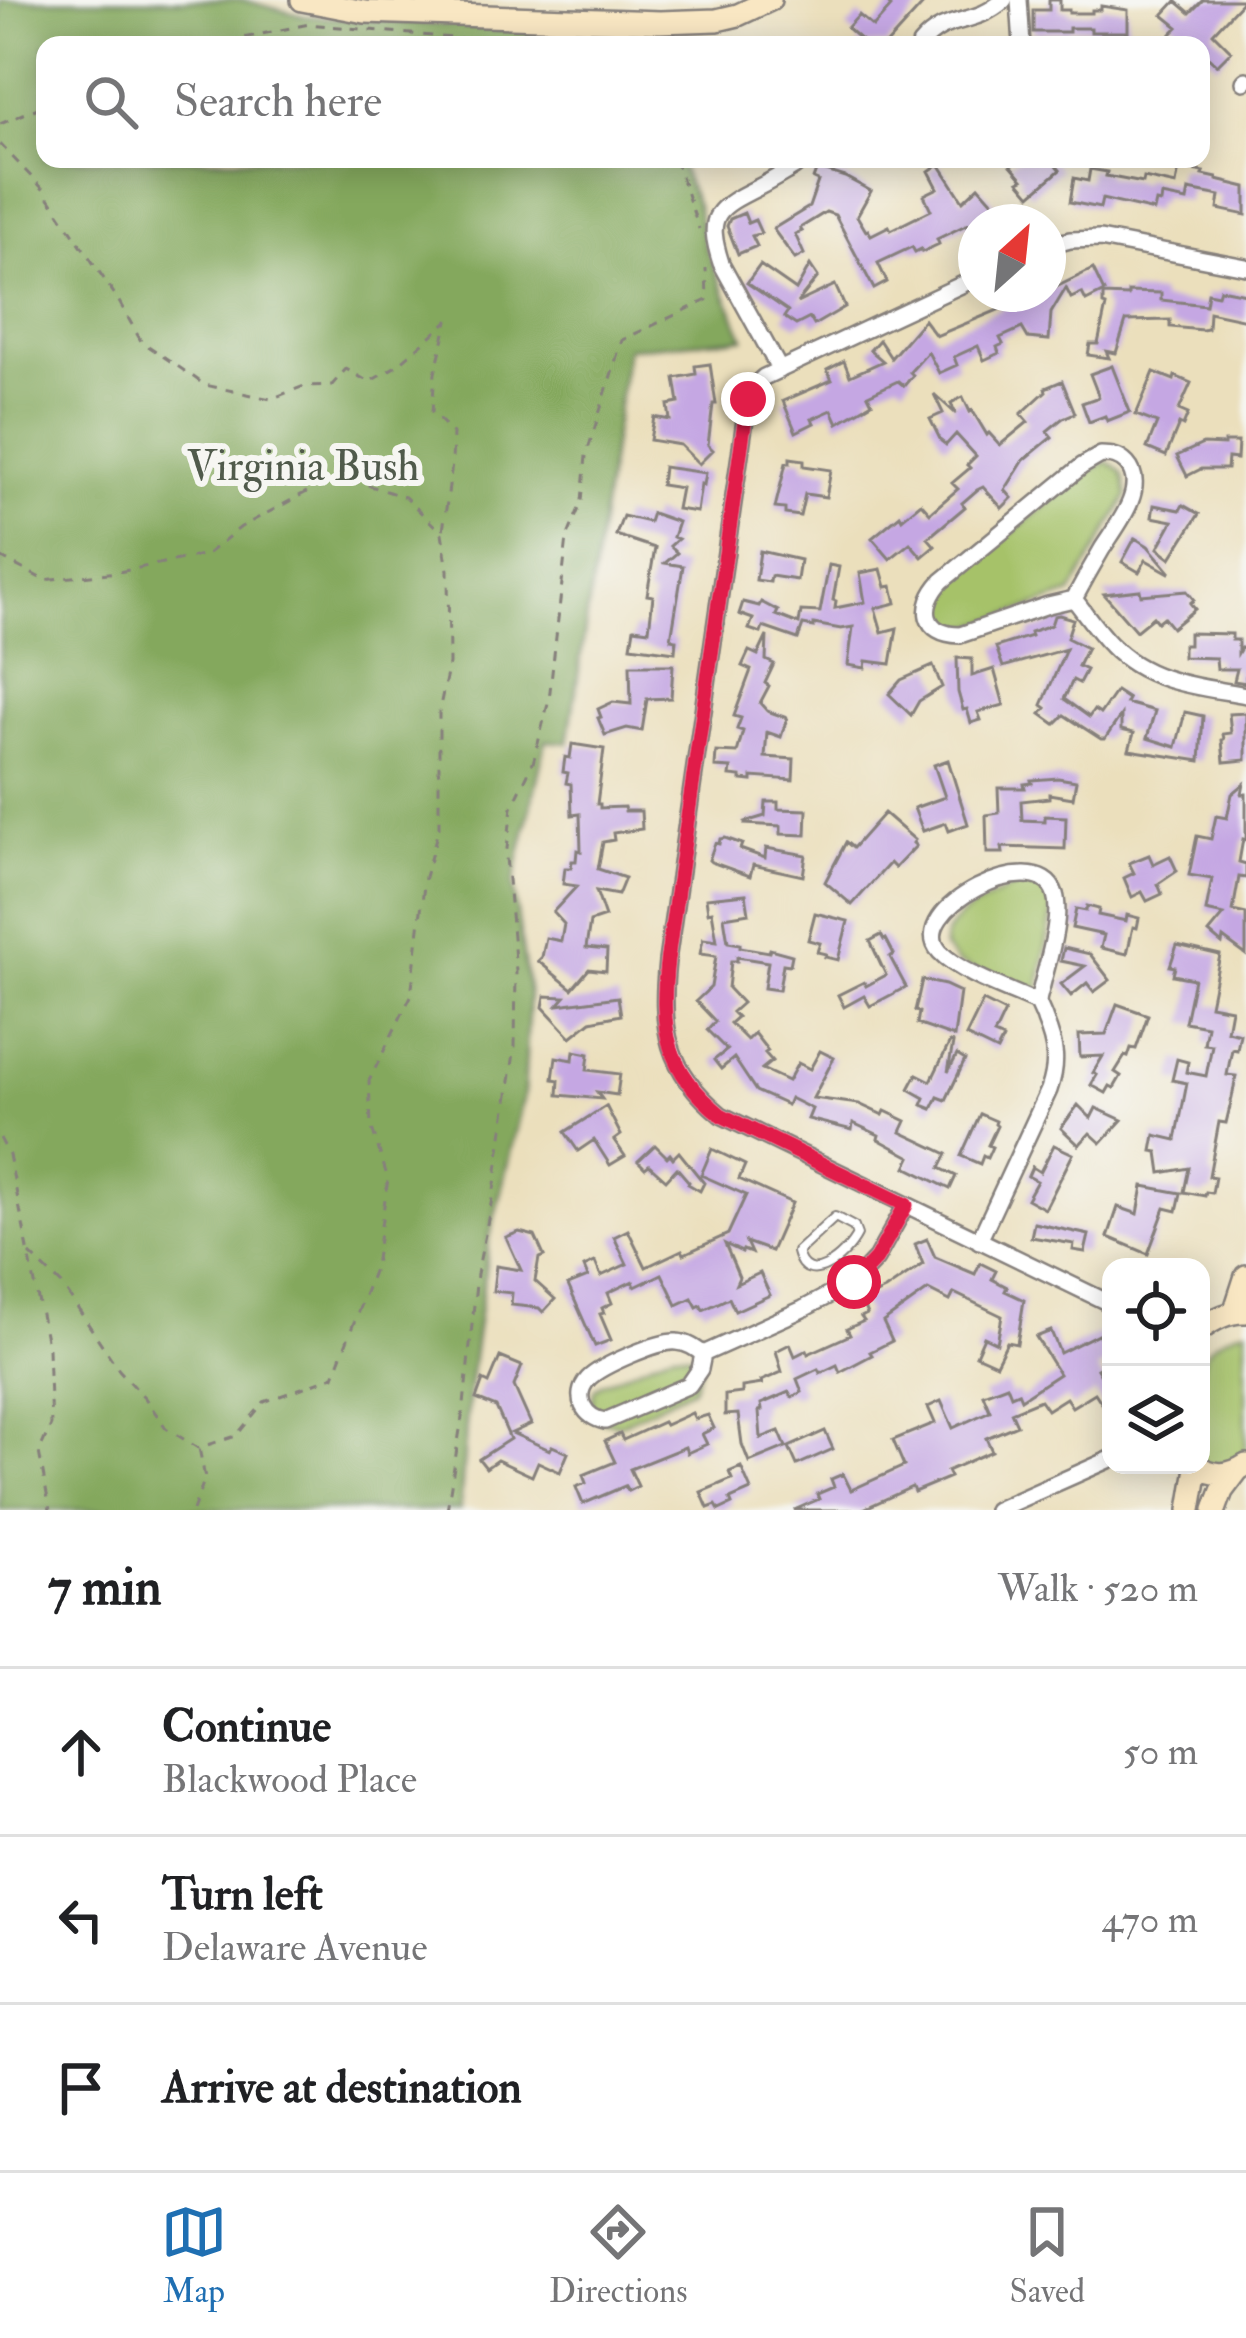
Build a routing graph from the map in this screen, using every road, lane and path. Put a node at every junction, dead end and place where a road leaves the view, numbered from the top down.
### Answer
1 (302, 0) edge
2 (770, 0) edge
3 (1004, 0) edge
4 (1018, 0) edge
5 (252, 36) edge
6 (432, 36) edge
7 (930, 36) edge
8 (1021, 36) edge
9 (36, 109) edge
10 (0, 124) edge
11 (0, 144) edge
12 (678, 168) edge
13 (792, 168) edge
14 (1066, 241) edge
15 (704, 247) dead end
16 (706, 256) dead end
17 (1246, 267) edge
18 (958, 286) edge
19 (780, 370) junction
20 (442, 533) junction
21 (0, 557) edge
22 (1074, 599) junction
23 (1246, 695) edge
24 (1038, 1003) junction
25 (0, 1138) edge
26 (906, 1205) junction
27 (979, 1240) junction
28 (852, 1245) junction
29 (27, 1251) junction
30 (876, 1259) junction
31 (1246, 1276) edge
32 (1102, 1300) edge
33 (1240, 1312) edge
34 (1210, 1322) edge
35 (703, 1354) junction
36 (198, 1448) junction
37 (1102, 1463) edge
38 (1242, 1468) edge
39 (1210, 1470) edge
40 (1195, 1474) edge
41 (50, 1510) edge
42 (193, 1510) edge
43 (447, 1510) edge
44 (996, 1510) edge
45 (1190, 1510) edge
46 (1215, 1510) edge

1 - 2 main road
3 - 7 street
4 - 8 street
5 - 6 path
9 - 10 path
11 - 20 path
12 - 15 path
13 - 19 street
14 - 17 street
16 - 43 path
18 - 19 street
19 - 26 street
20 - 21 path
20 - 36 path
22 - 22 street
22 - 23 street
24 - 24 street
24 - 27 street
25 - 29 path
26 - 27 street
26 - 30 street
27 - 32 street
28 - 28 lane
28 - 30 lane
29 - 36 path
29 - 41 path
30 - 35 street
31 - 33 main road
33 - 34 main road
35 - 35 street
36 - 42 path
37 - 44 street
38 - 39 main road
38 - 46 main road
40 - 45 main road

